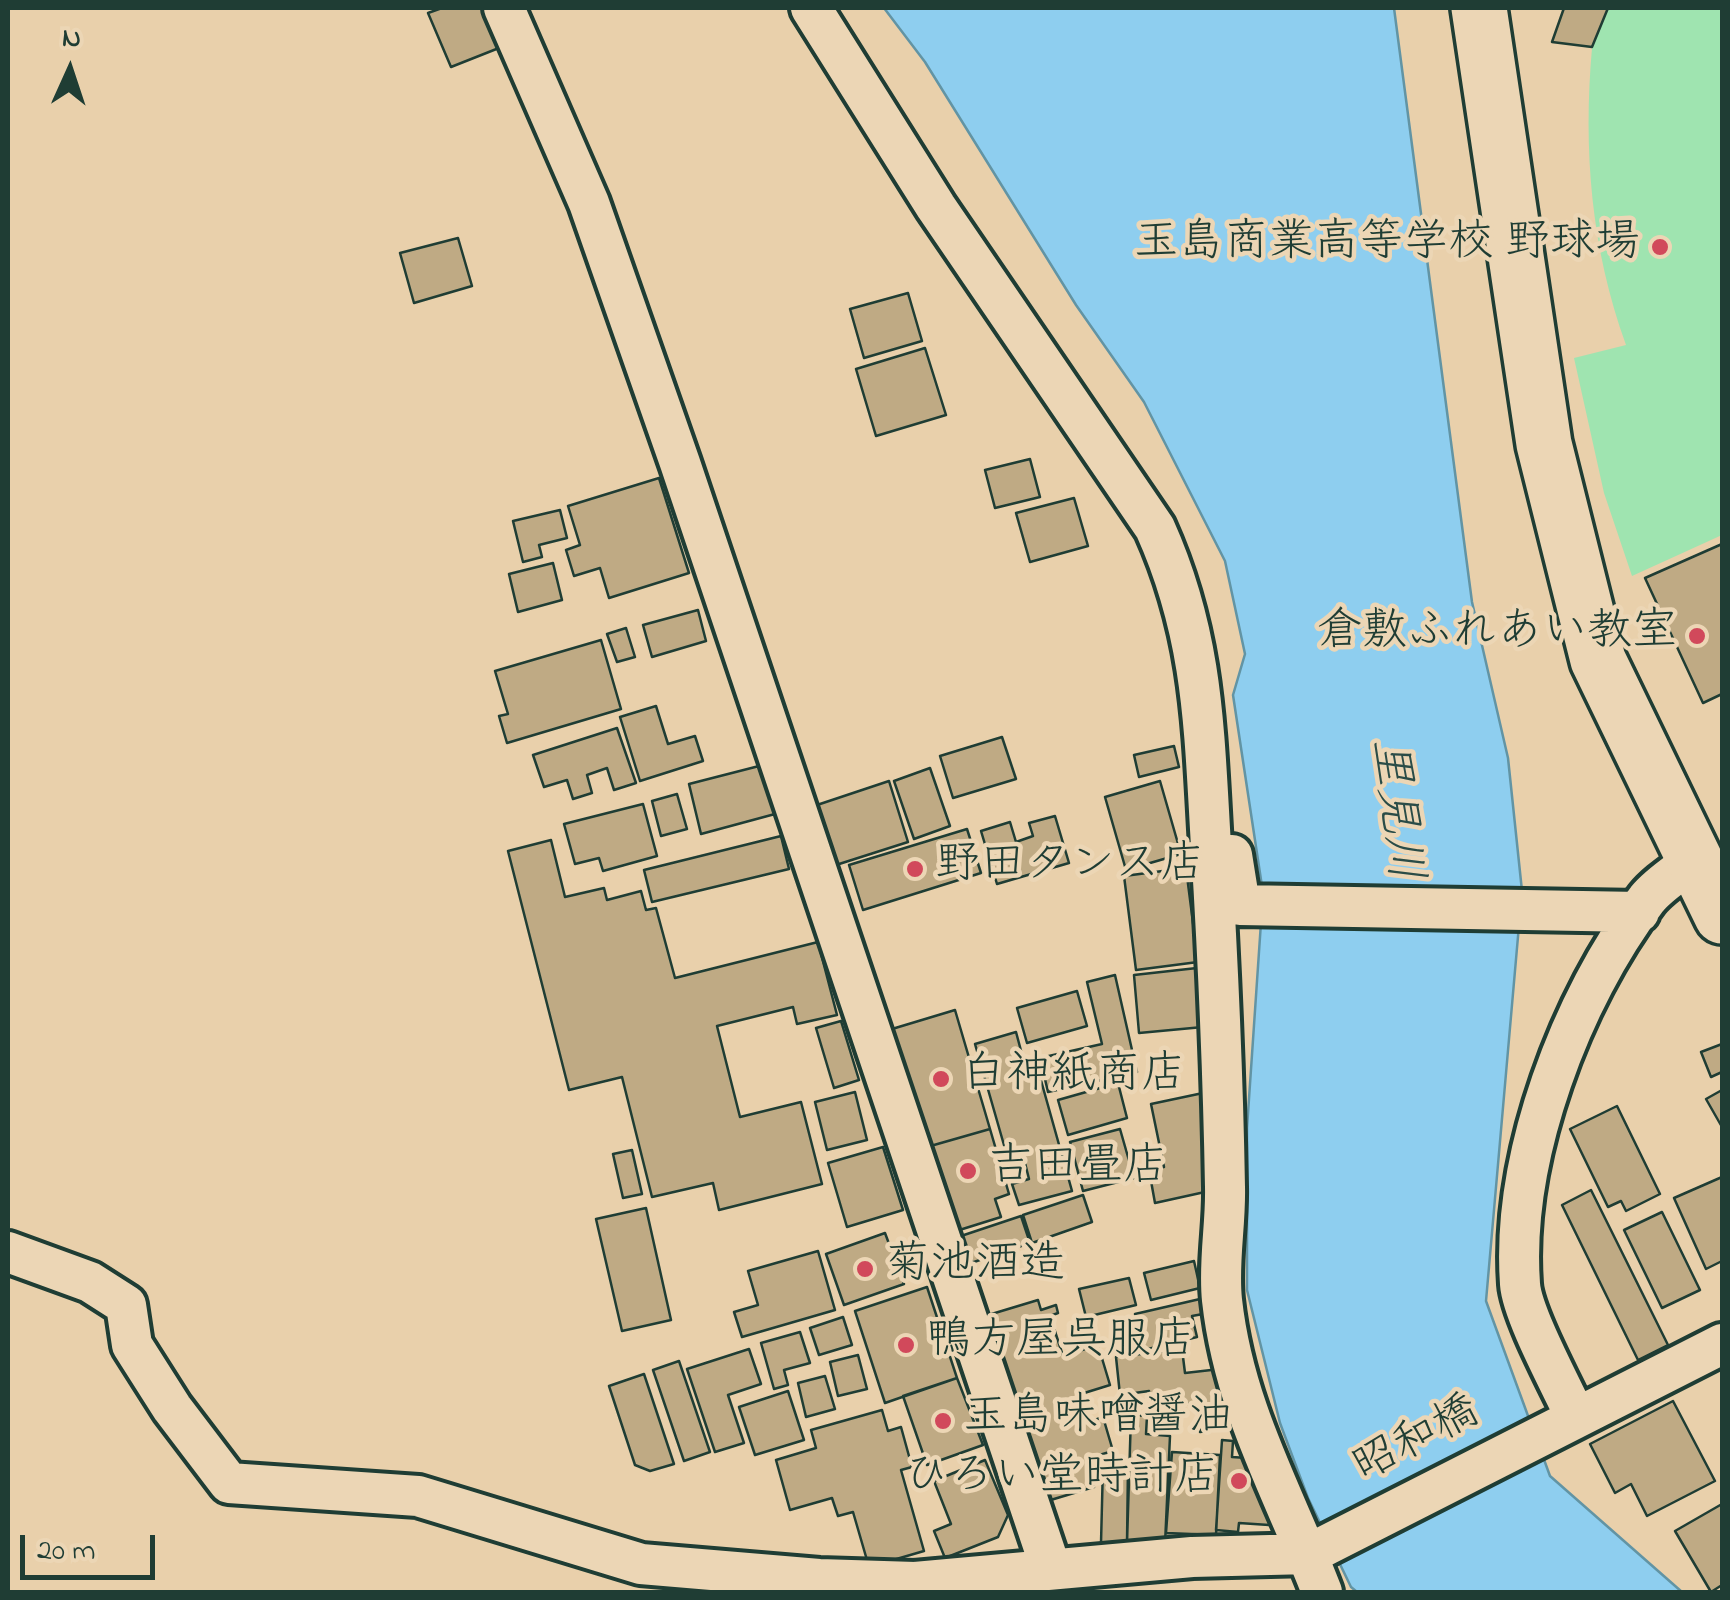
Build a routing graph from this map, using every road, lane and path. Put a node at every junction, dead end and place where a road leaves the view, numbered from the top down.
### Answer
1 (504, 8) edge
2 (810, 8) edge
3 (1479, 8) edge
4 (1209, 810) junction
5 (1694, 860) junction
6 (1240, 906) junction
7 (1640, 912) junction
8 (1722, 916) edge
9 (1220, 1034) junction
10 (8, 1252) edge
11 (1722, 1344) edge
12 (1564, 1423) junction
13 (1320, 1551) junction
14 (1050, 1569) junction
15 (818, 1586) edge
16 (1322, 1592) edge

1 - 14 street
2 - 4 street
3 - 5 main road
4 - 6 street
4 - 9 street
5 - 7 street
5 - 8 main road
6 - 7 street
6 - 9 street
7 - 12 street
9 - 13 street
10 - 15 street
11 - 12 street, 昭和橋
12 - 13 street, 昭和橋
13 - 14 street
13 - 16 street
14 - 15 street

